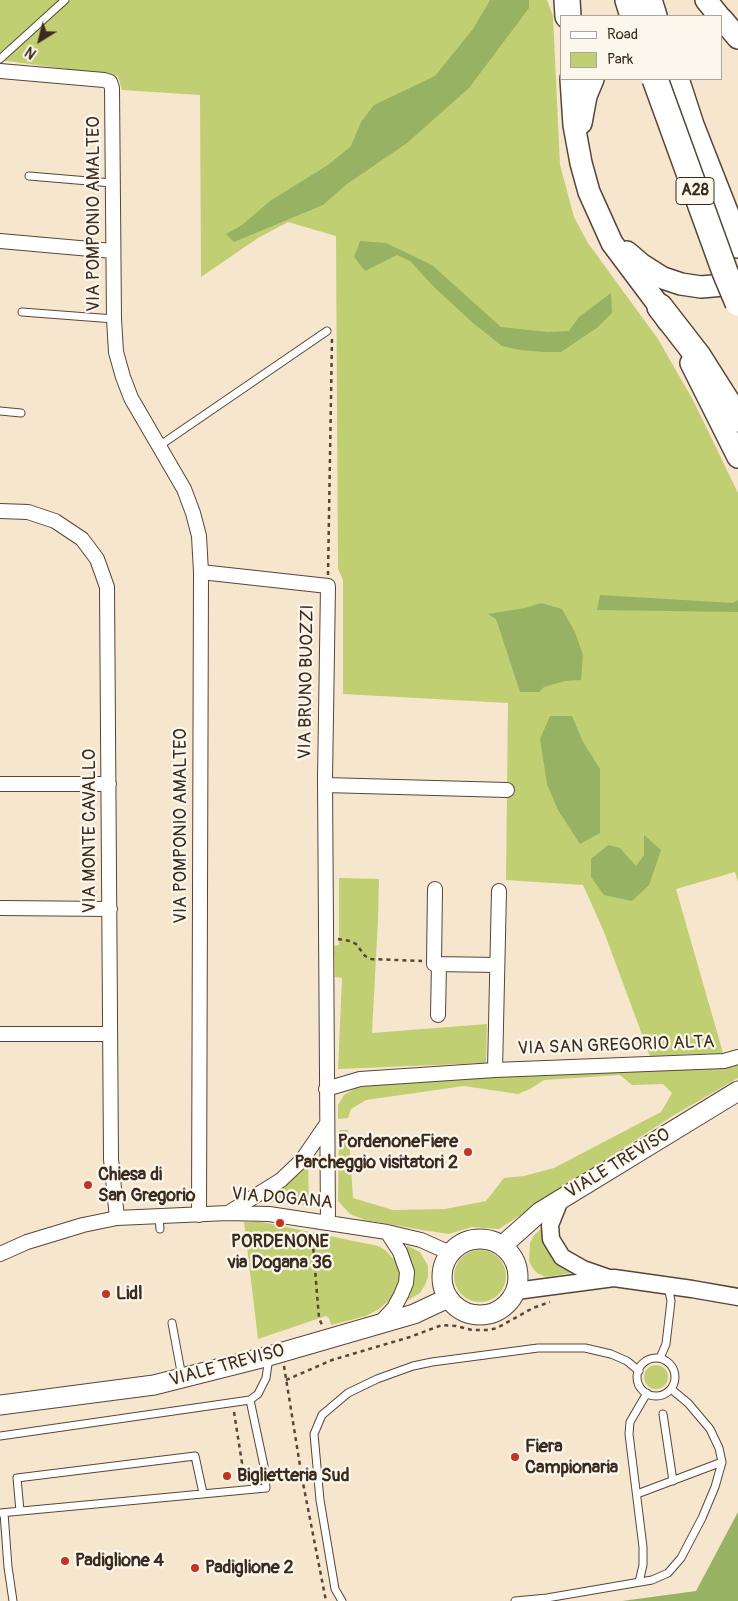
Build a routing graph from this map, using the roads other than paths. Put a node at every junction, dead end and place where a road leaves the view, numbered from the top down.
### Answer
1 (65, 0) edge
2 (558, 0) edge
3 (567, 0) edge
4 (628, 0) edge
5 (649, 0) edge
6 (706, 0) edge
7 (562, 15) edge
8 (568, 15) edge
9 (633, 15) edge
10 (654, 15) edge
11 (718, 15) edge
12 (723, 21) edge
13 (723, 37) edge
14 (738, 38) edge
15 (738, 45) edge
16 (0, 59) edge
17 (0, 71) edge
18 (571, 80) edge
19 (594, 80) edge
20 (655, 80) edge
21 (676, 80) edge
22 (581, 163) junction
23 (29, 176) dead end
24 (112, 182) junction
25 (598, 214) junction
26 (0, 241) edge
27 (738, 245) edge
28 (113, 251) junction
29 (738, 281) edge
30 (738, 303) edge
31 (660, 307) junction
32 (22, 312) dead end
33 (114, 319) junction
34 (327, 330) road end
35 (0, 411) edge
36 (21, 413) dead end
37 (738, 418) edge
38 (159, 446) junction
39 (738, 457) edge
40 (0, 512) edge
41 (201, 572) junction
42 (0, 784) edge
43 (109, 784) junction
44 (325, 786) junction
45 (507, 790) dead end
46 (435, 889) dead end
47 (499, 890) dead end
48 (0, 908) edge
49 (110, 910) junction
50 (436, 962) junction
51 (496, 965) junction
52 (438, 1015) dead end
53 (0, 1034) edge
54 (109, 1034) junction
55 (738, 1057) edge
56 (494, 1070) junction
57 (326, 1088) junction
58 (738, 1091) edge
59 (326, 1125) junction
60 (560, 1200) junction
61 (228, 1213) junction
62 (198, 1215) junction
63 (117, 1218) junction
64 (328, 1222) junction
65 (387, 1232) junction
66 (503, 1245) junction
67 (450, 1253) junction
68 (0, 1254) edge
69 (611, 1279) junction
70 (668, 1286) junction
71 (516, 1291) junction
72 (738, 1297) edge
73 (448, 1298) junction
74 (172, 1323) dead end
75 (380, 1323) junction
76 (275, 1354) junction
77 (660, 1358) junction
78 (638, 1371) junction
79 (182, 1377) junction
80 (671, 1389) junction
81 (647, 1393) junction
82 (250, 1400) junction
83 (0, 1405) edge
84 (663, 1414) dead end
85 (0, 1436) edge
86 (722, 1462) junction
87 (673, 1481) junction
88 (203, 1493) junction
89 (637, 1494) junction
90 (20, 1511) junction
91 (2, 1513) edge
92 (8, 1567) junction
93 (0, 1568) edge
94 (639, 1582) junction
95 (13, 1601) edge
96 (342, 1601) edge
97 (516, 1601) edge

1 - 16 lane
2 - 7 main road
3 - 8 highway
4 - 9 highway
5 - 10 highway
6 - 11 main road
12 - 14 main road
13 - 15 main road
17 - 24 street, VIA POMPONIO AMALTEO
18 - 22 main road
19 - 22 main road
20 - 30 highway, A28, bridge
21 - 27 highway, A28
22 - 25 main road
23 - 24 lane
24 - 28 street, VIA POMPONIO AMALTEO
25 - 29 main road
25 - 31 main road
26 - 28 street
28 - 33 street, VIA POMPONIO AMALTEO
31 - 37 highway
31 - 39 main road
32 - 33 lane
33 - 38 street, VIA POMPONIO AMALTEO
34 - 38 lane
35 - 36 lane
38 - 41 street, VIA POMPONIO AMALTEO
40 - 43 street, VIA MONTE CAVALLO
41 - 44 street, VIA BRUNO BUOZZI
41 - 62 street, VIA POMPONIO AMALTEO
42 - 43 street
43 - 49 street, VIA MONTE CAVALLO
44 - 45 street
44 - 57 street, VIA BRUNO BUOZZI
46 - 50 street
47 - 51 street, VIA SAN GREGORIO ALTA
48 - 49 street
49 - 54 street, VIA MONTE CAVALLO
50 - 51 street
50 - 52 street
51 - 56 street, VIA SAN GREGORIO ALTA
53 - 54 street
54 - 63 street, VIA MONTE CAVALLO
55 - 56 street, VIA SAN GREGORIO ALTA
56 - 57 street, VIA SAN GREGORIO ALTA
57 - 59 street, VIA BRUNO BUOZZI
58 - 60 main road, VIALE TREVISO
59 - 61 street
59 - 64 street, VIA BRUNO BUOZZI
60 - 66 main road, VIALE TREVISO
60 - 69 street
61 - 62 street, VIA DOGANA
61 - 64 street, VIA DOGANA
62 - 63 street, VIA DOGANA
63 - 68 street, VIA DOGANA
64 - 65 street, VIA DOGANA
65 - 67 street, VIA DOGANA
65 - 75 street
66 - 67 main road
66 - 71 main road
67 - 73 main road
69 - 70 street
69 - 71 street
70 - 72 street
70 - 77 lane
71 - 73 main road
73 - 75 main road, VIALE TREVISO
74 - 79 lane
75 - 76 main road, VIALE TREVISO
76 - 79 main road, VIALE TREVISO
76 - 82 lane
77 - 78 lane
77 - 80 lane
78 - 81 lane
78 - 96 lane
79 - 83 main road, VIALE TREVISO
80 - 81 lane
80 - 86 lane
81 - 89 lane
82 - 85 lane
82 - 88 lane
84 - 87 lane
86 - 87 lane
86 - 94 lane
87 - 89 lane
88 - 90 lane
88 - 90 lane
89 - 94 lane
90 - 91 lane
91 - 92 lane
92 - 93 lane
92 - 95 lane
94 - 97 lane

